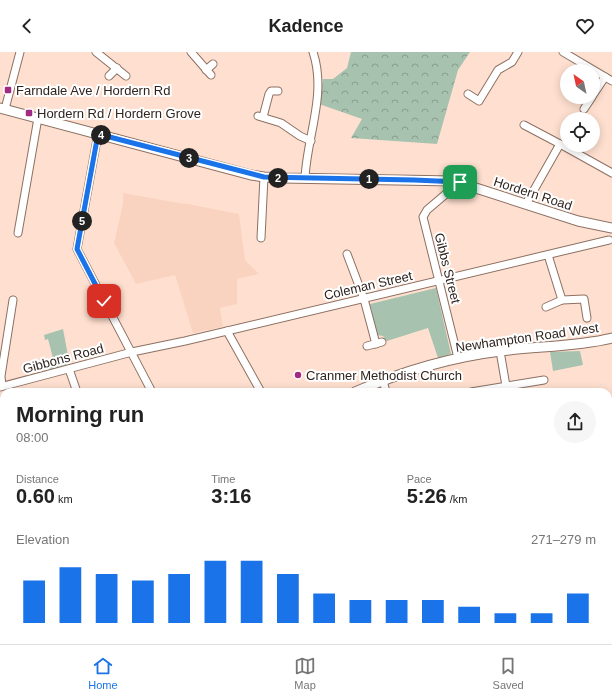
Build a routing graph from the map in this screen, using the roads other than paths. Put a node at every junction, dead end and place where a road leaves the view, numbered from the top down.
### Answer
1 (20, 52) edge
2 (96, 52) edge
3 (190, 52) edge
4 (313, 52) edge
5 (518, 52) edge
6 (563, 52) edge
7 (213, 64) dead end
8 (117, 68) junction
9 (109, 76) dead end
10 (126, 76) dead end
11 (605, 77) junction
12 (612, 81) edge
13 (600, 84) edge
14 (278, 91) dead end
15 (468, 94) dead end
16 (587, 104) edge
17 (3, 108) edge
18 (584, 109) dead end
19 (38, 118) junction
20 (524, 125) dead end
21 (98, 134) junction
22 (311, 141) junction
23 (560, 144) joint
24 (574, 152) edge
25 (612, 173) edge
26 (264, 177) junction
27 (306, 178) junction
28 (447, 193) dead end
29 (526, 204) junction
30 (612, 228) edge
31 (18, 233) dead end
32 (261, 238) dead end
33 (609, 240) dead end
34 (348, 254) dead end
35 (548, 254) junction
36 (439, 280) junction
37 (364, 299) junction
38 (14, 300) dead end
39 (562, 300) junction
40 (546, 307) dead end
41 (587, 318) dead end
42 (227, 331) junction
43 (612, 338) edge
44 (367, 346) dead end
45 (500, 351) junction
46 (132, 352) junction
47 (458, 358) junction
48 (69, 369) junction
49 (383, 380) junction
50 (544, 380) dead end
51 (506, 386) junction
52 (1, 387) edge
53 (76, 388) edge
54 (150, 388) edge
55 (259, 388) edge
56 (364, 388) edge
57 (385, 388) edge
58 (494, 388) edge

1 - 17 street
2 - 8 street
3 - 7 street
4 - 22 street
5 - 15 street
6 - 11 street
8 - 9 street
8 - 10 street
11 - 12 street
11 - 13 street
14 - 22 street
16 - 18 street
17 - 19 street, Hordern Road
19 - 21 street, Hordern Road
19 - 31 street
20 - 23 street
21 - 26 street, Hordern Road
21 - 46 street
22 - 27 street
23 - 29 street
24 - 25 street
26 - 27 street, Hordern Road
26 - 32 street
27 - 29 street, Hordern Road
28 - 36 street, Gibbs Street
29 - 30 street, Hordern Road
33 - 35 street, Coleman Street
34 - 37 street
35 - 36 street, Coleman Street
35 - 39 street
36 - 37 street, Coleman Street
36 - 47 street, Gibbs Street
37 - 42 street, Coleman Street
37 - 44 street
38 - 52 street
39 - 40 street
39 - 41 street
42 - 46 street, Coleman Street
42 - 55 street
43 - 45 street, Newhampton Road West
45 - 47 street, Newhampton Road West
45 - 51 street
46 - 48 street, Gibbons Road
46 - 54 street
47 - 49 street, Newhampton Road West
48 - 52 street, Gibbons Road
48 - 53 street
49 - 56 street, Newhampton Road West
49 - 57 street
50 - 51 street
51 - 58 street

